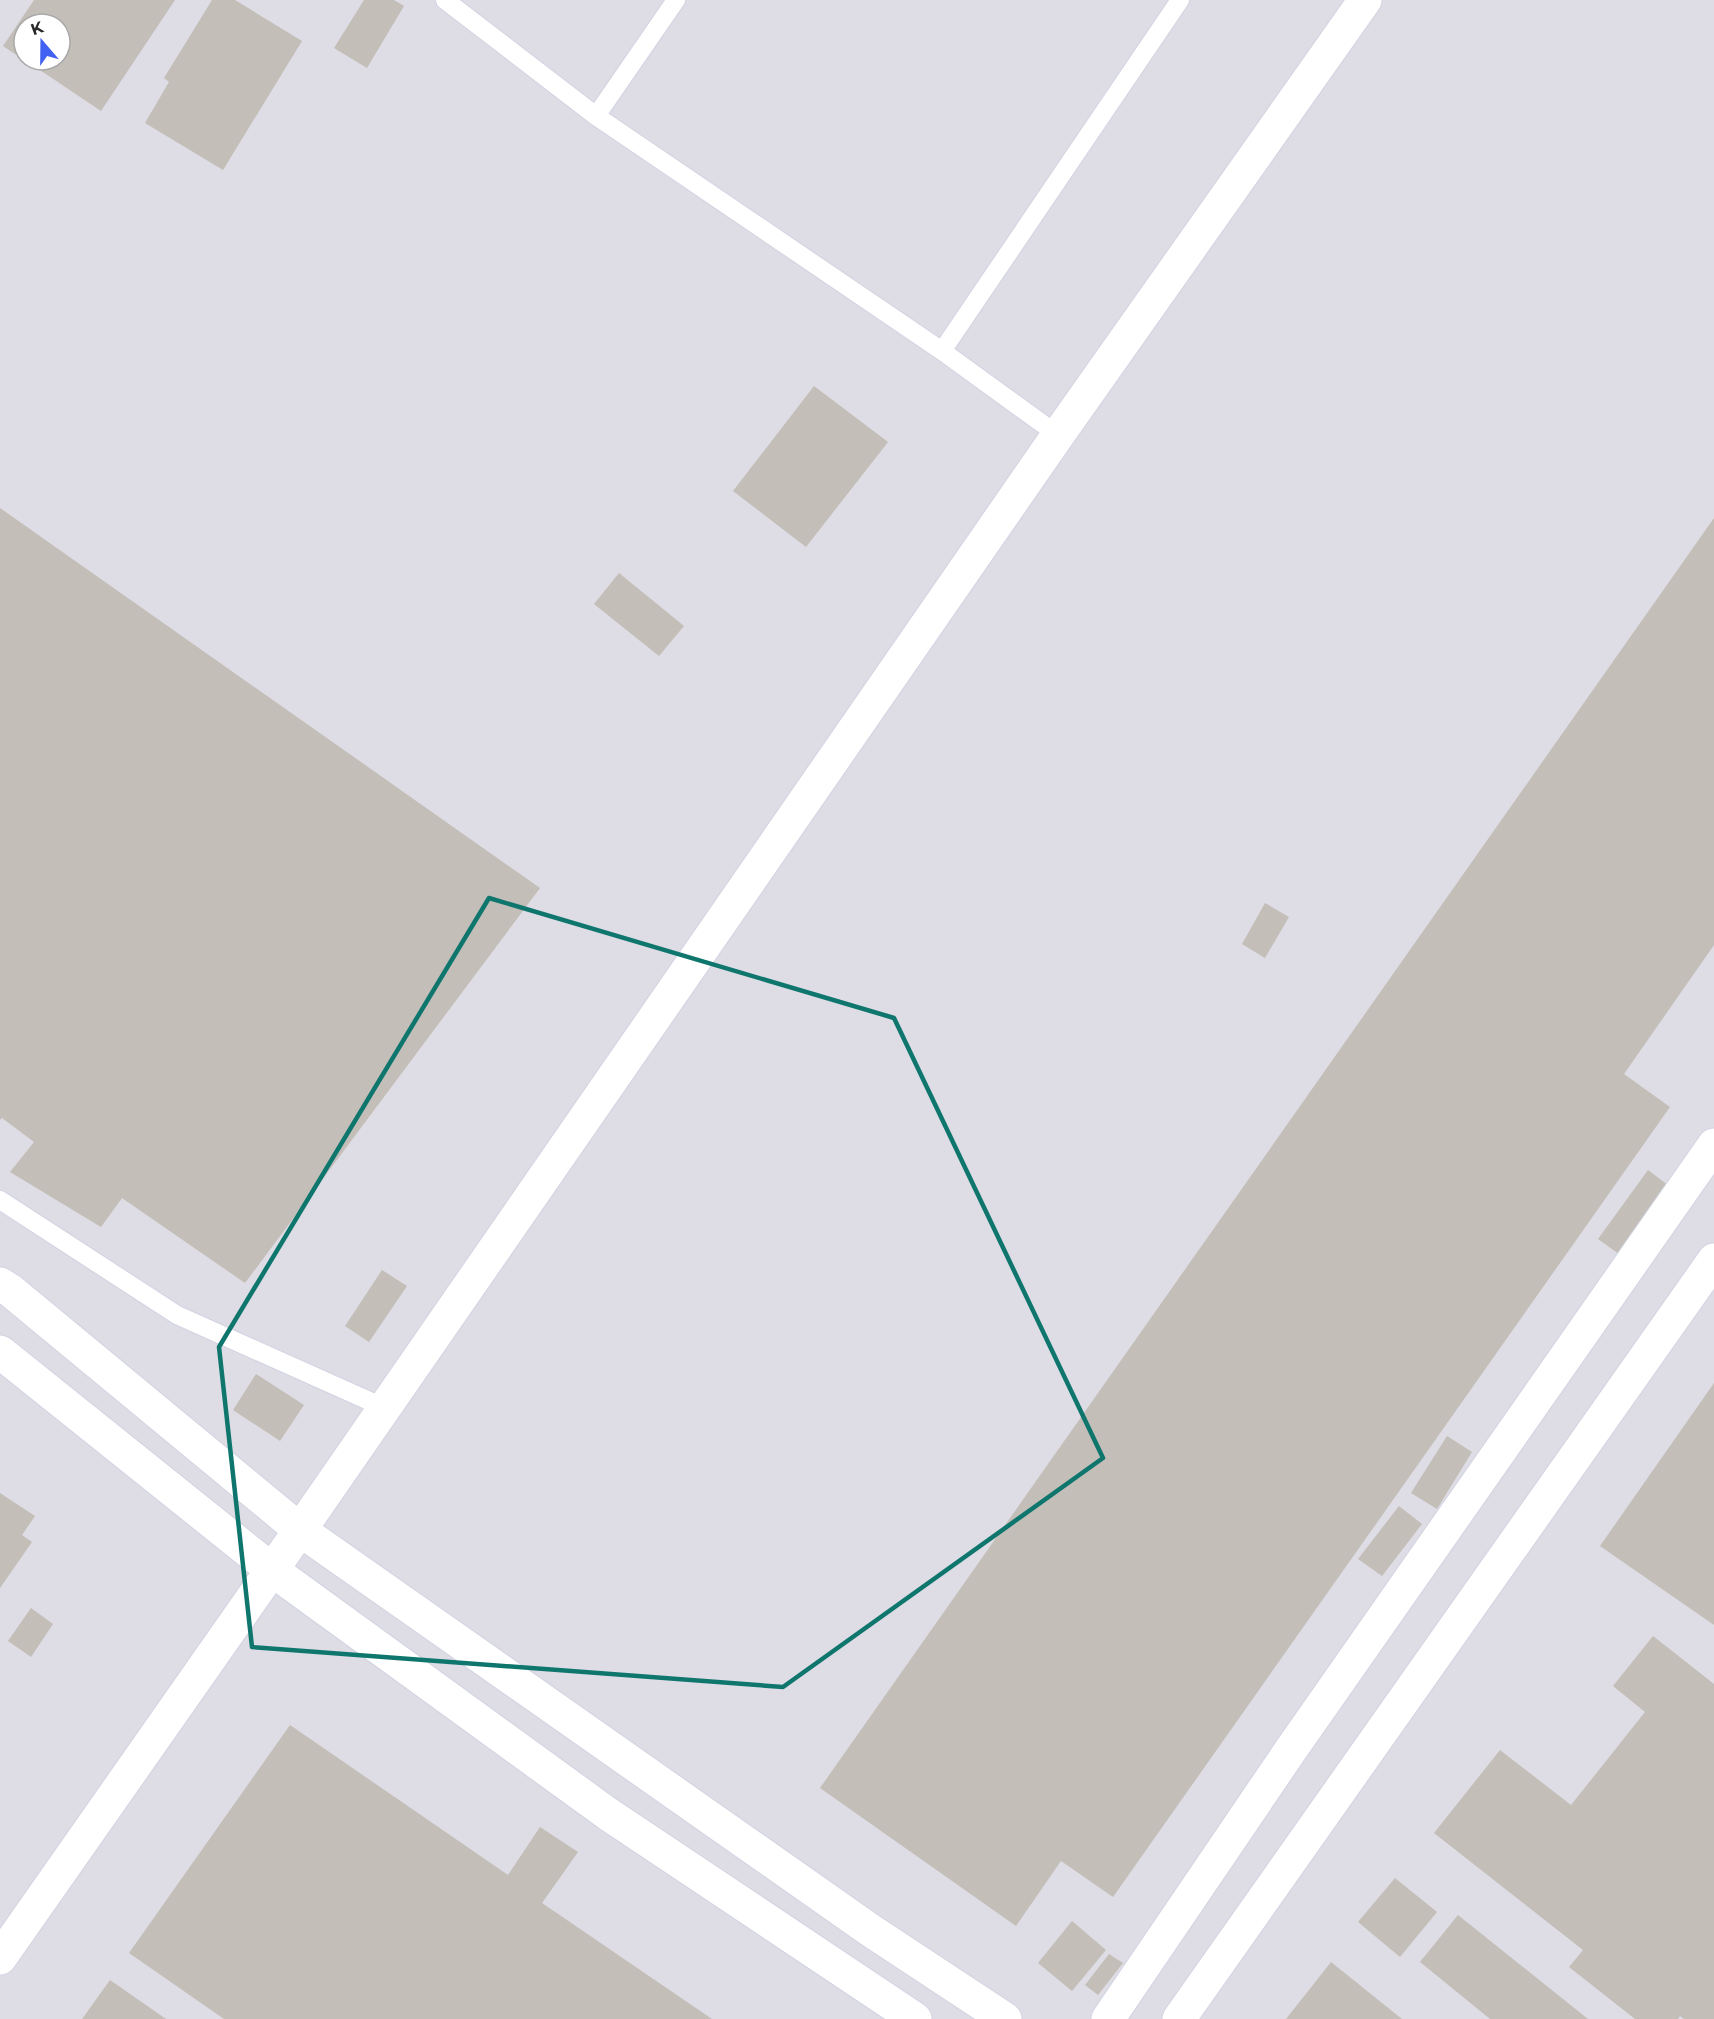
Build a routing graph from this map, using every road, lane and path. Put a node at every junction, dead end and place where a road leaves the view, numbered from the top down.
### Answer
1 (445, 0) edge
2 (676, 0) edge
3 (1180, 0) edge
4 (1365, 0) edge
5 (596, 116) junction
6 (942, 351) junction
7 (1058, 435) junction
8 (1714, 1145) edge
9 (0, 1200) edge
10 (1714, 1260) edge
11 (0, 1284) edge
12 (0, 1352) edge
13 (385, 1408) junction
14 (300, 1530) junction
15 (272, 1570) junction
16 (0, 1958) edge
17 (915, 2019) edge
18 (1005, 2019) edge
19 (1108, 2019) edge
20 (1179, 2019) edge

1 - 5 lane
2 - 5 lane
3 - 6 lane
4 - 7 street
5 - 6 lane
6 - 7 lane
7 - 13 street
8 - 19 street
9 - 13 lane
10 - 20 street
11 - 14 street
12 - 15 street
13 - 14 street
14 - 15 street
14 - 18 street
15 - 16 street
15 - 17 street

